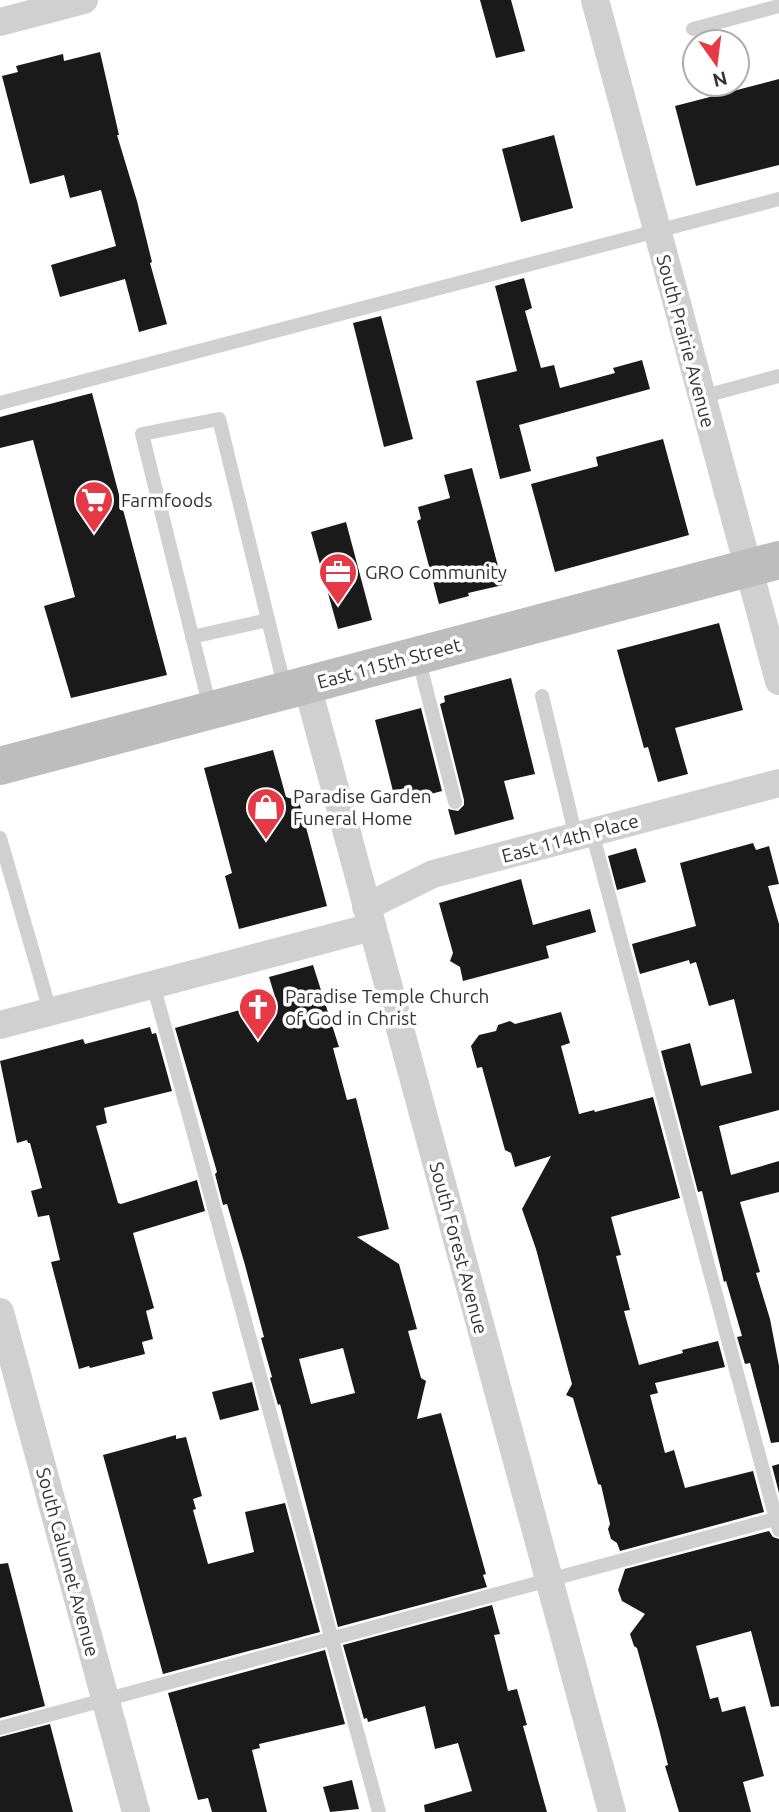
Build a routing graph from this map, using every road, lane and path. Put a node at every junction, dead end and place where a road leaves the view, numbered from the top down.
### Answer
1 (84, 0) edge
2 (595, 0) edge
3 (779, 6) edge
4 (0, 22) edge
5 (697, 28) edge
6 (779, 199) edge
7 (657, 232) junction
8 (779, 376) edge
9 (701, 397) junction
10 (0, 403) edge
11 (763, 564) edge
12 (268, 620) junction
13 (192, 637) junction
14 (417, 655) junction
15 (779, 681) edge
16 (296, 687) junction
17 (542, 696) dead end
18 (210, 710) junction
19 (0, 766) edge
20 (779, 783) edge
21 (455, 802) dead end
22 (584, 834) junction
23 (0, 838) edge
24 (369, 917) junction
25 (153, 984) junction
26 (50, 1012) junction
27 (0, 1025) edge
28 (0, 1312) edge
29 (778, 1522) edge
30 (549, 1580) junction
31 (332, 1638) junction
32 (106, 1699) junction
33 (0, 1728) edge
34 (136, 1812) edge
35 (379, 1812) edge
36 (612, 1812) edge

1 - 4 street
2 - 7 street, South Prairie Avenue
3 - 5 lane
6 - 7 lane
7 - 9 street, South Prairie Avenue
7 - 10 lane
8 - 9 lane
9 - 11 street, South Prairie Avenue
11 - 14 street, East 115th Street
11 - 15 street, South Prairie Avenue
12 - 13 lane
12 - 13 lane
12 - 16 lane
13 - 18 lane
14 - 16 street, East 115th Street
14 - 21 lane
16 - 18 street, East 115th Street
16 - 24 street, South Forest Avenue
17 - 22 lane
18 - 19 street, East 115th Street
20 - 22 street, East 114th Place
22 - 24 street, East 114th Place
22 - 29 lane
23 - 26 lane
24 - 25 street, East 114th Place
24 - 30 street, South Forest Avenue
25 - 26 street, East 114th Place
25 - 31 lane
26 - 27 street, East 114th Place
28 - 32 street, South Calumet Avenue
29 - 30 lane
30 - 31 lane
30 - 36 street, South Forest Avenue
31 - 32 lane
31 - 35 lane
32 - 33 lane
32 - 34 street, South Calumet Avenue

